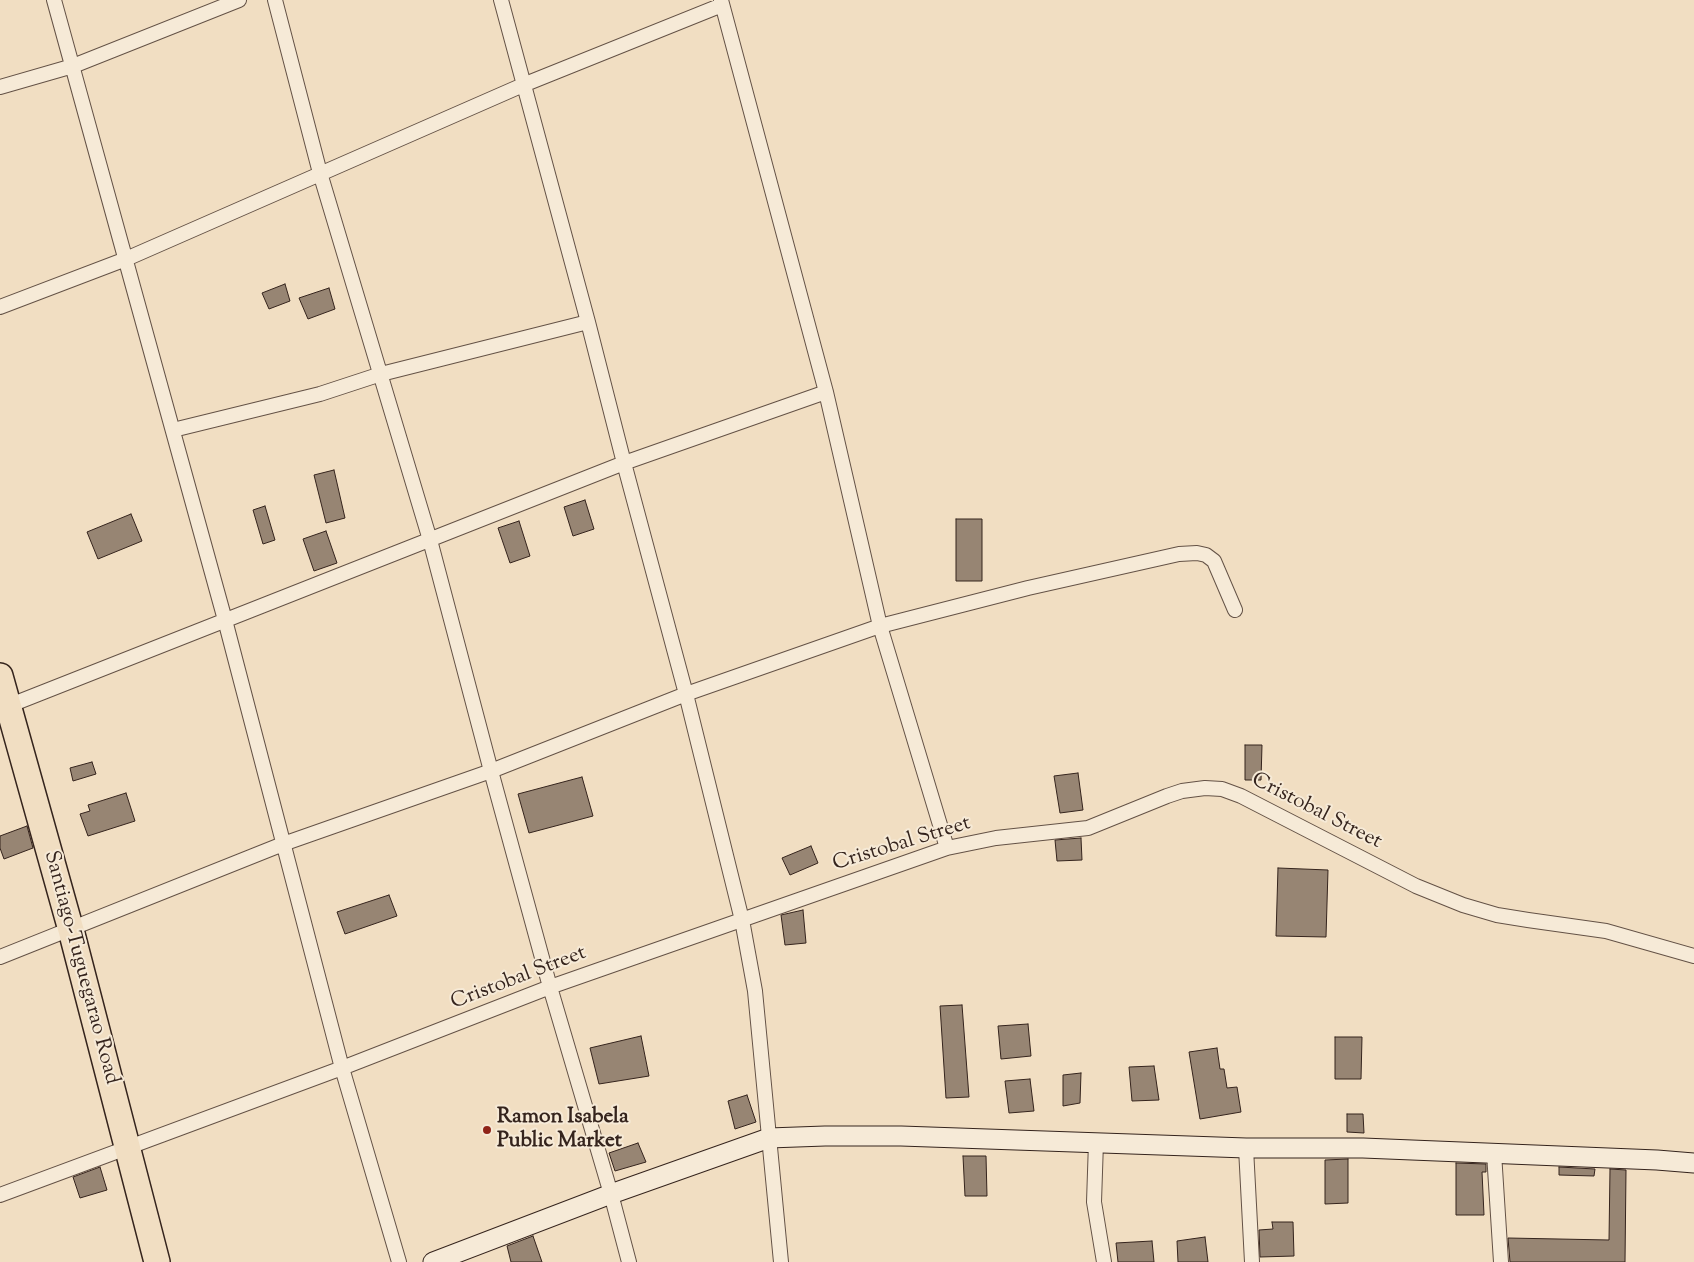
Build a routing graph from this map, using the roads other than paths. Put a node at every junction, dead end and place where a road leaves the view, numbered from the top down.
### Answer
1 (54, 0) edge
2 (239, 0) edge
3 (275, 0) edge
4 (501, 0) edge
5 (721, 3) edge
6 (73, 66) junction
7 (523, 85) junction
8 (0, 87) edge
9 (320, 173) junction
10 (126, 259) junction
11 (0, 307) edge
12 (588, 322) junction
13 (381, 374) junction
14 (826, 392) junction
15 (173, 430) junction
16 (624, 463) junction
17 (430, 540) junction
18 (1235, 610) dead end
19 (225, 620) junction
20 (880, 626) junction
21 (0, 676) edge
22 (686, 694) junction
23 (4, 708) edge
24 (491, 771) junction
25 (283, 844) junction
26 (947, 848) junction
27 (742, 920) junction
28 (71, 930) junction
29 (1694, 956) edge
30 (0, 957) edge
31 (550, 987) junction
32 (342, 1068) junction
33 (769, 1138) junction
34 (1096, 1142) junction
35 (128, 1147) junction
36 (1246, 1148) junction
37 (1494, 1153) junction
38 (1694, 1163) edge
39 (612, 1194) junction
40 (0, 1195) edge
41 (157, 1262) edge
42 (399, 1262) edge
43 (433, 1262) edge
44 (629, 1262) edge
45 (781, 1262) edge
46 (1104, 1262) edge
47 (1252, 1262) edge
48 (1501, 1262) edge

1 - 6 street
2 - 6 street
3 - 9 street
4 - 7 street
5 - 7 street
5 - 14 street
6 - 8 street
6 - 10 street
7 - 9 street
7 - 12 street
9 - 10 street
9 - 13 street
10 - 11 street
10 - 15 street
12 - 13 street
12 - 16 street
13 - 15 street
13 - 17 street
14 - 16 street
14 - 20 street
15 - 19 street
16 - 17 street
16 - 22 street
17 - 19 street
17 - 24 street
18 - 20 street
19 - 23 street
19 - 25 street
20 - 22 street
20 - 26 street
21 - 23 highway, Santiago-Tuguegarao Road
22 - 24 street
22 - 27 street
23 - 28 highway, Santiago-Tuguegarao Road
24 - 25 street
24 - 31 street
25 - 28 street
25 - 32 street
26 - 27 street, Cristobal Street
26 - 29 street, Cristobal Street
27 - 31 street, Cristobal Street
27 - 33 street
28 - 30 street
28 - 35 highway, Santiago-Tuguegarao Road
31 - 32 street, Cristobal Street
31 - 39 street
32 - 35 street, Cristobal Street
32 - 42 street
33 - 34 main road
33 - 39 main road
33 - 45 street
34 - 36 main road
34 - 46 street
35 - 40 street, Cristobal Street
35 - 41 highway, Santiago-Tuguegarao Road
36 - 37 main road
36 - 47 street
37 - 38 main road
37 - 48 street
39 - 43 main road
39 - 44 street

